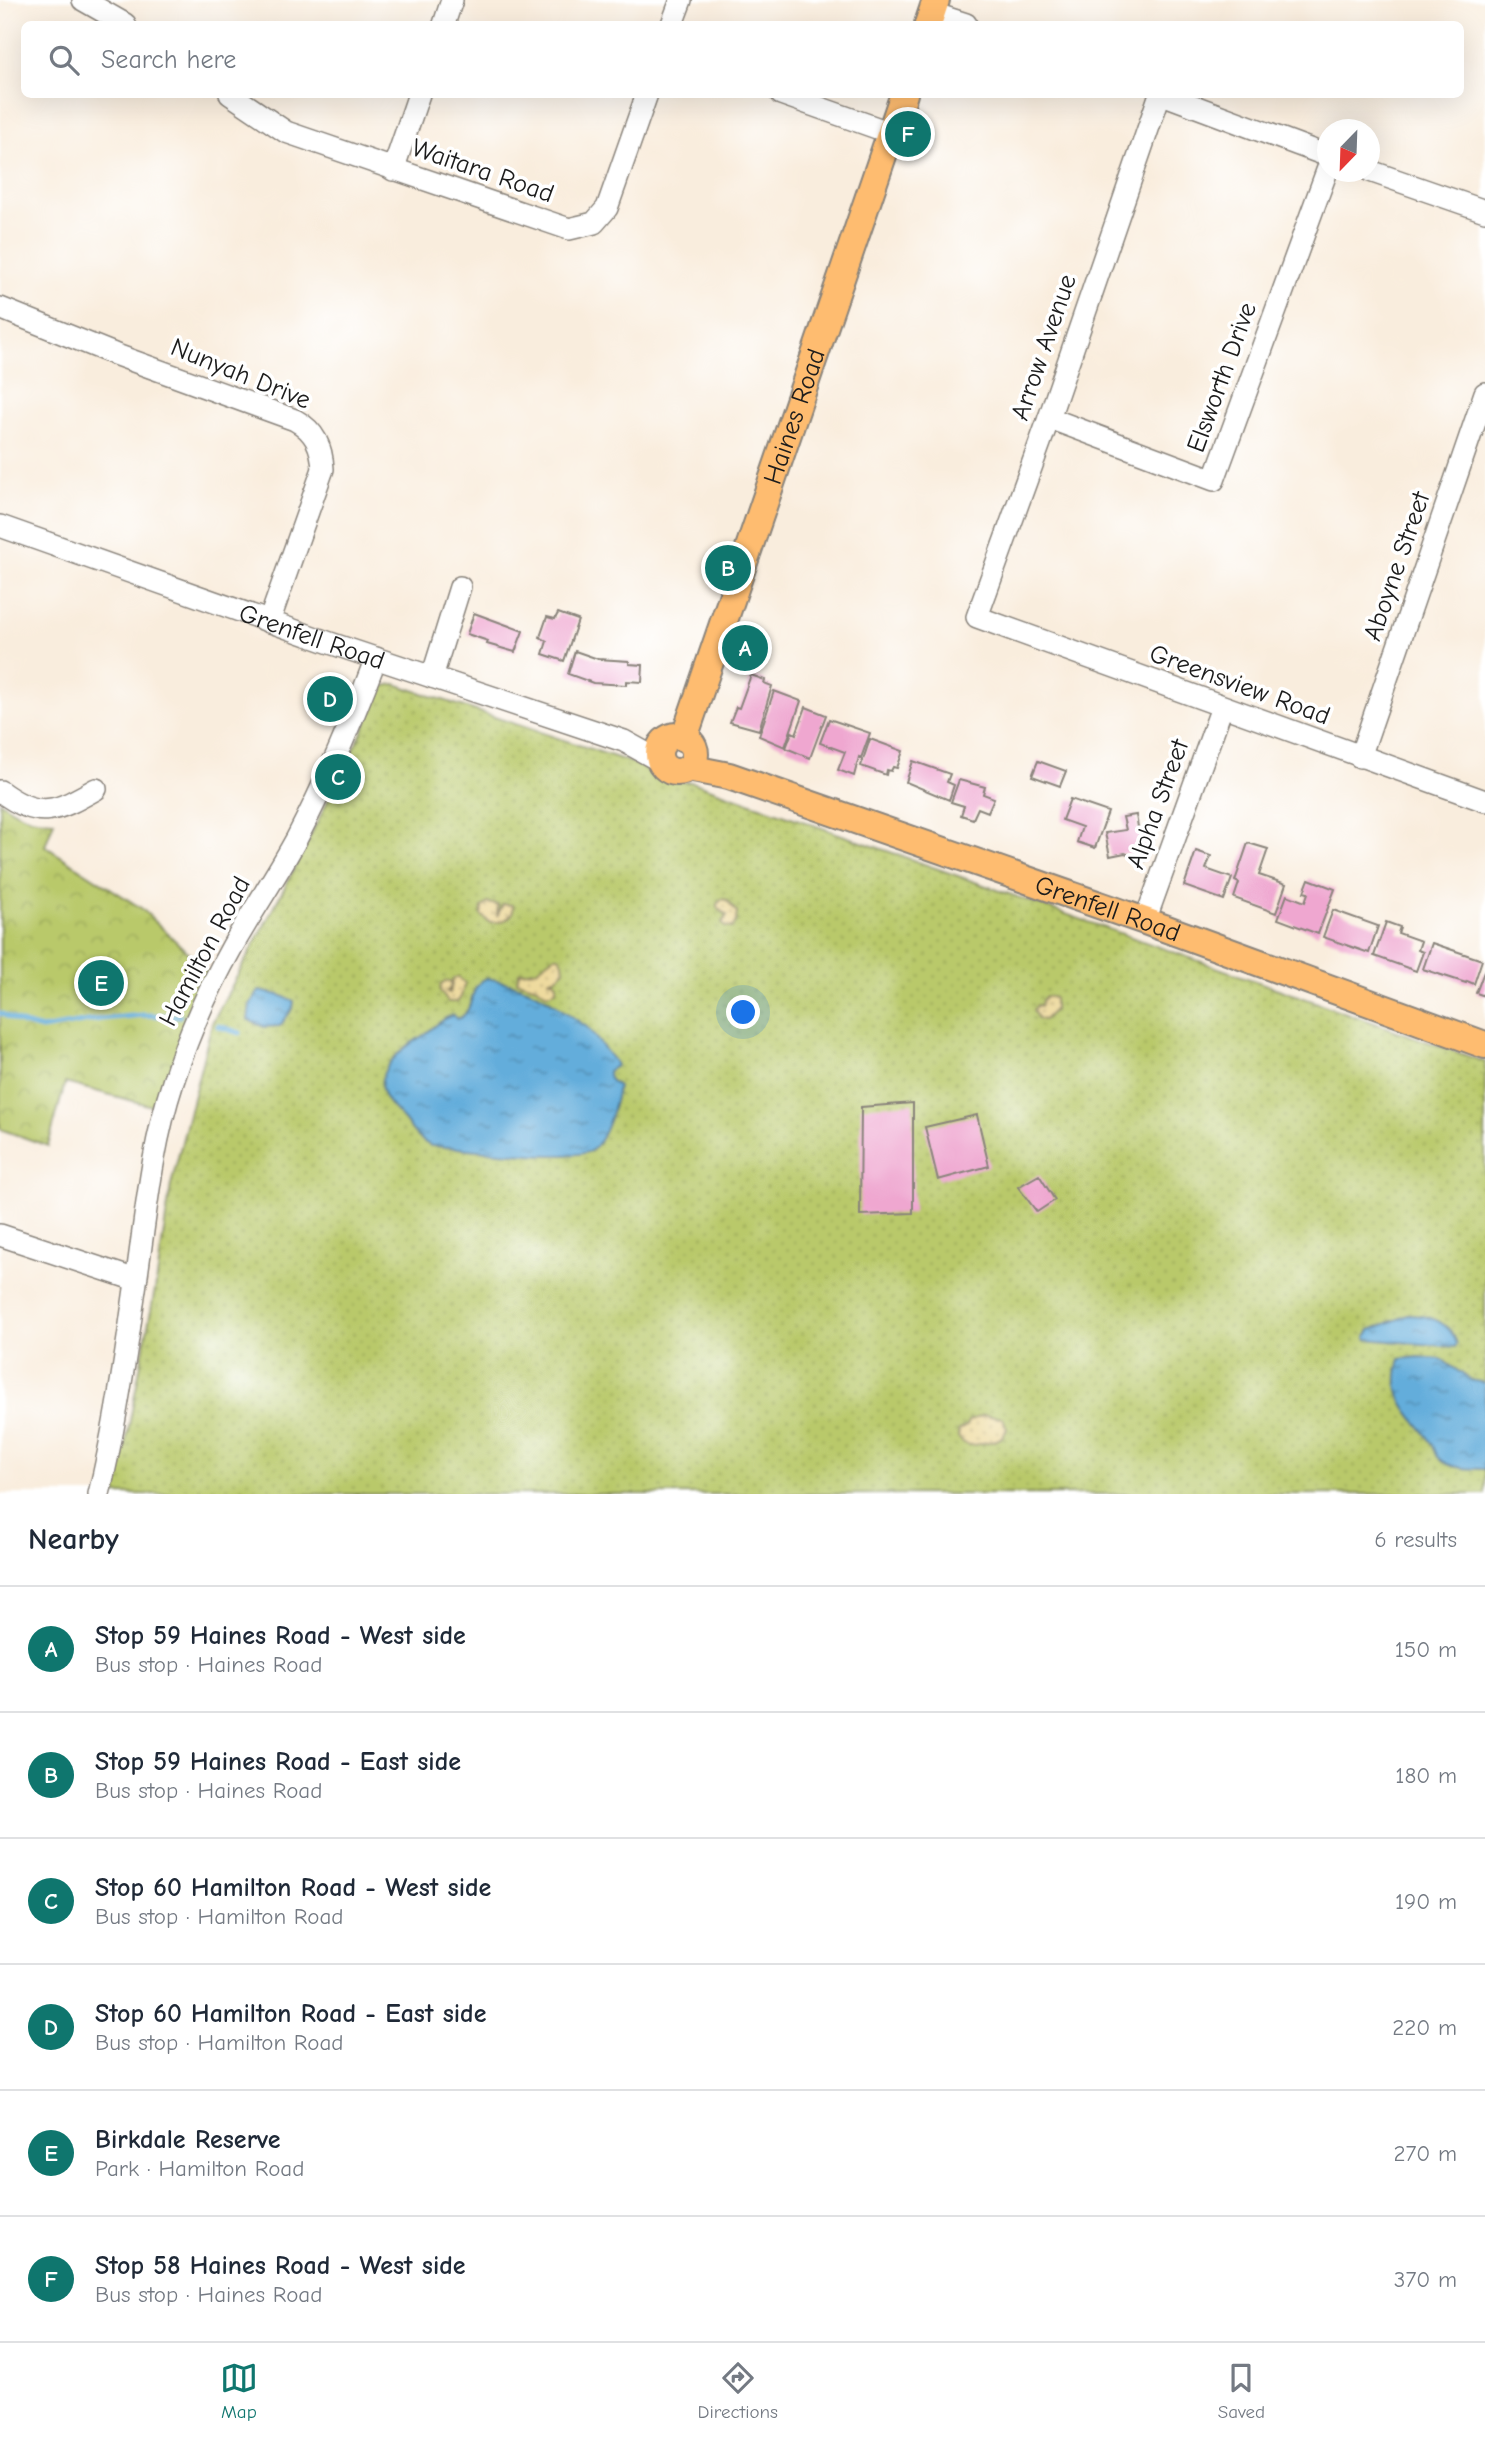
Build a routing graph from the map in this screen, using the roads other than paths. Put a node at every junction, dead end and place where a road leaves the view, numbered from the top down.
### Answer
1 (83, 0) edge
2 (452, 0) edge
3 (681, 0) edge
4 (932, 13) edge
5 (120, 21) edge
6 (445, 21) edge
7 (673, 21) edge
8 (957, 21) edge
9 (236, 98) edge
10 (418, 98) edge
11 (646, 98) edge
12 (792, 98) edge
13 (903, 98) edge
14 (1160, 98) edge
15 (1172, 98) edge
16 (891, 133) junction
17 (1317, 152) edge
18 (393, 170) junction
19 (1380, 174) edge
20 (1323, 182) edge
21 (1485, 210) edge
22 (0, 308) edge
23 (1485, 393) edge
24 (1049, 418) junction
25 (0, 526) edge
26 (460, 587) dead end
27 (977, 617) joint
28 (269, 622) junction
29 (376, 658) junction
30 (432, 677) junction
31 (1222, 707) junction
32 (678, 752) junction
33 (1360, 758) junction
34 (96, 789) dead end
35 (0, 791) edge
36 (1485, 801) edge
37 (1145, 921) junction
38 (1485, 1045) edge
39 (0, 1235) edge
40 (136, 1280) junction
41 (99, 1494) edge

1 - 5 street
2 - 6 street
3 - 7 street
4 - 8 street
9 - 18 street, Waitara Road
10 - 18 street
11 - 18 street, Waitara Road
12 - 16 street
13 - 16 main road, Haines Road
14 - 24 street, Arrow Avenue
15 - 17 street
16 - 32 main road, Haines Road
19 - 21 street
20 - 24 street, Elsworth Drive
22 - 28 street, Nunyah Drive
23 - 33 street, Aboyne Street
24 - 27 street, Arrow Avenue
25 - 28 street, Grenfell Road
26 - 30 street
27 - 31 street, Greensview Road
28 - 29 street, Grenfell Road
29 - 30 street, Grenfell Road
29 - 40 street, Hamilton Road
30 - 32 street, Grenfell Road
31 - 33 street, Greensview Road
31 - 37 street, Alpha Street
32 - 37 main road, Grenfell Road
33 - 36 street, Greensview Road
34 - 35 street
37 - 38 main road, Grenfell Road
39 - 40 street
40 - 41 street, Hamilton Road

